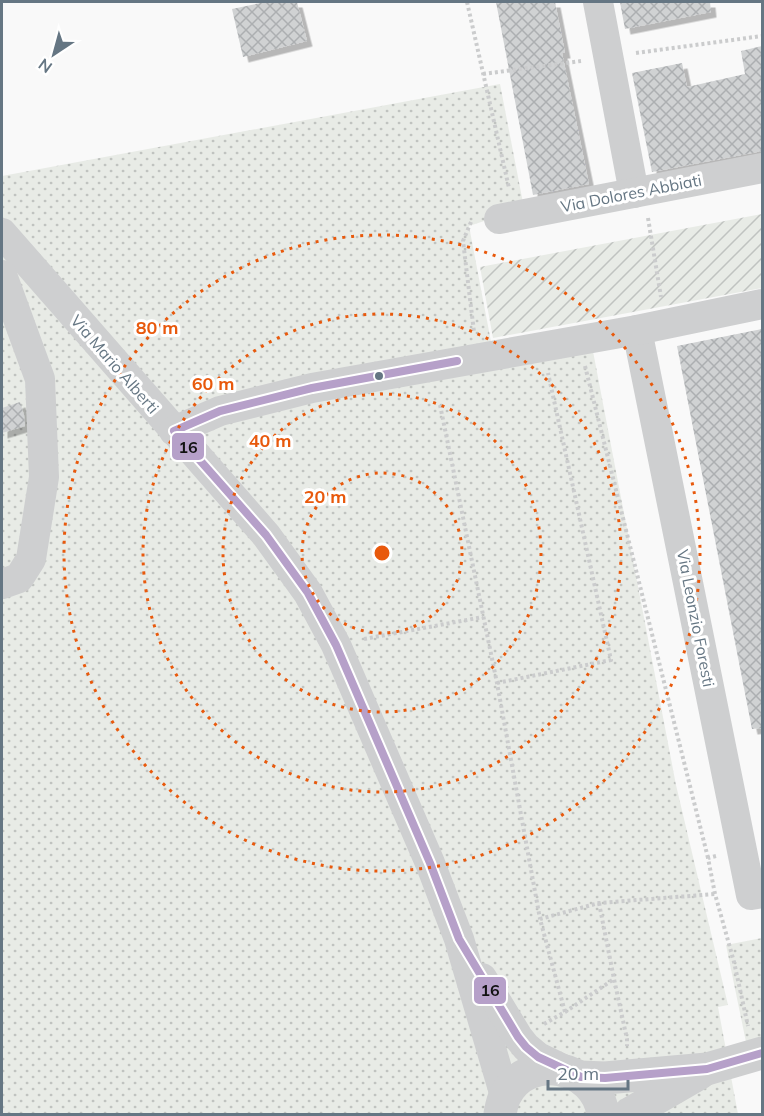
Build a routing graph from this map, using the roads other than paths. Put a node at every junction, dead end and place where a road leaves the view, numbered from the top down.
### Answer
1 (597, 2) edge
2 (762, 168) edge
3 (638, 192) junction
4 (494, 210) road end
5 (2, 233) edge
6 (2, 275) edge
7 (762, 304) edge
8 (651, 327) junction
9 (174, 431) junction
10 (2, 584) edge
11 (757, 894) edge
12 (459, 939) junction
13 (758, 1055) edge
14 (706, 1069) junction
15 (573, 1074) junction
16 (501, 1110) edge
17 (603, 1114) edge
18 (629, 1114) edge

1 - 3 street
2 - 3 street, Via Dolores Abbiati
3 - 4 street, Via Dolores Abbiati
5 - 9 street, Via Mario Alberti
6 - 10 street
7 - 8 street
8 - 9 street
8 - 11 street, Via Leonzio Foresti
9 - 12 street, Via Mario Alberti
12 - 15 street, Via Mario Alberti
12 - 16 street, Via Mario Alberti
13 - 14 street
14 - 15 street
14 - 18 street
15 - 16 street
15 - 17 street

